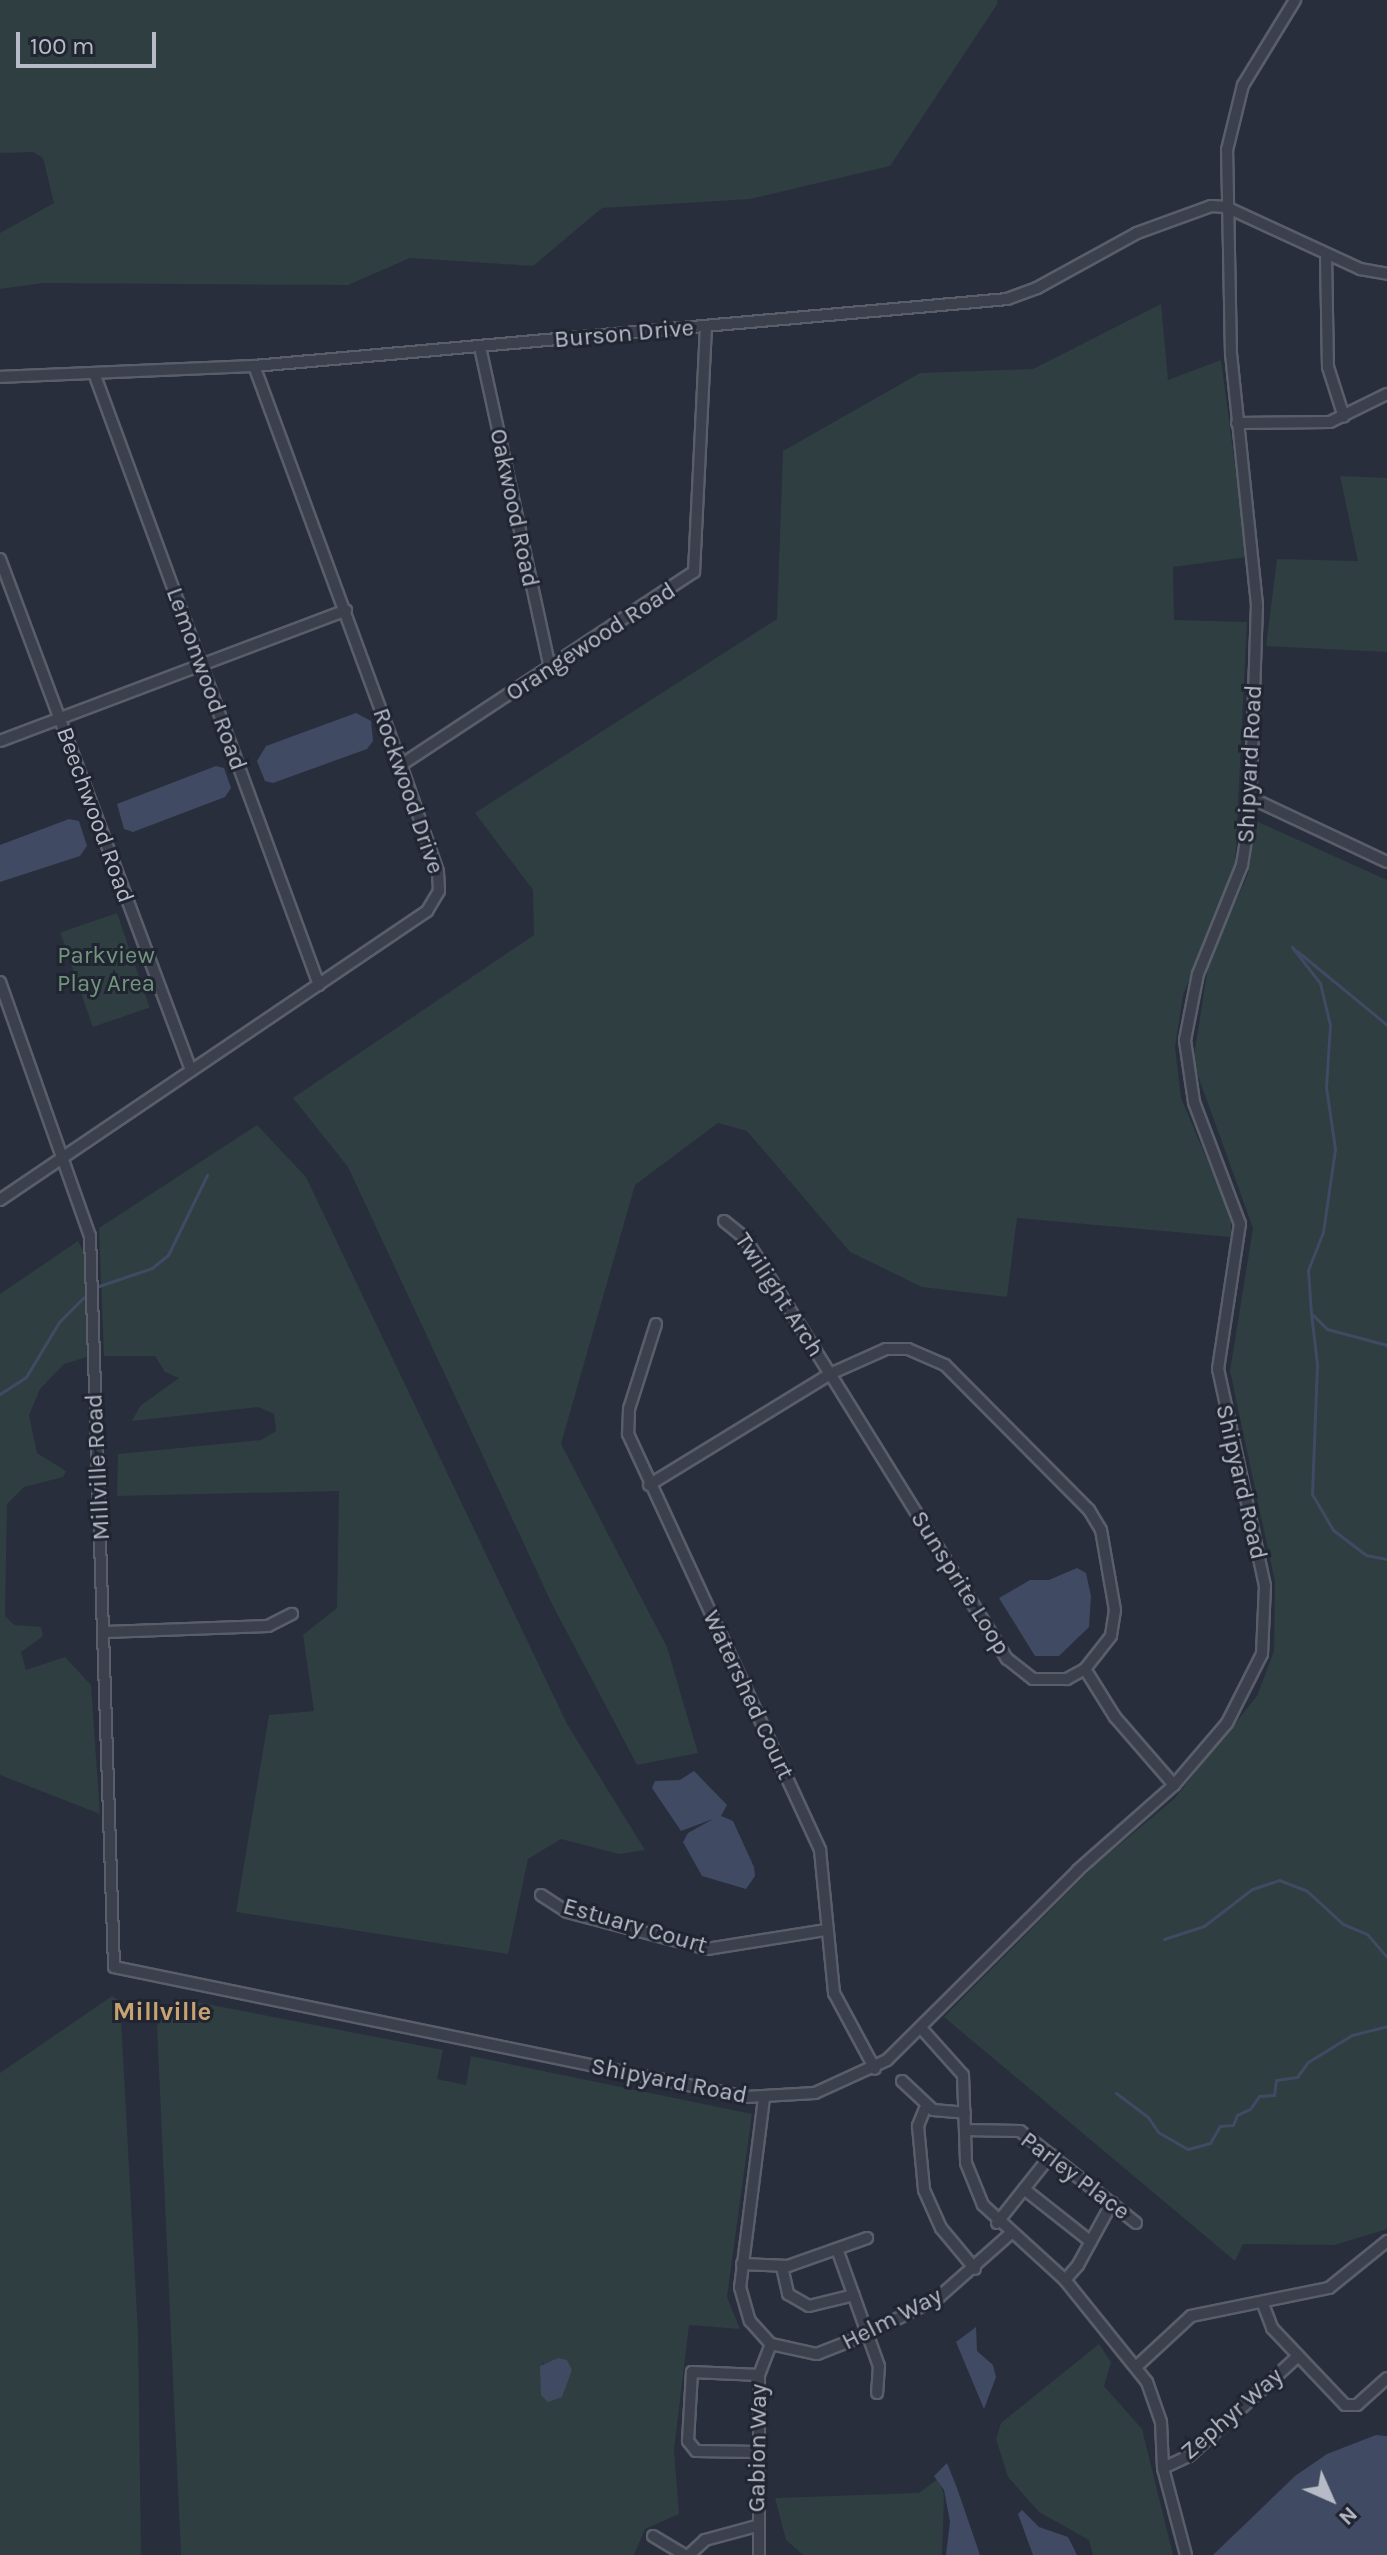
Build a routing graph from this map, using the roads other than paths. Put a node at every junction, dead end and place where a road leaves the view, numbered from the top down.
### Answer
1 (1295, 0) edge
2 (1226, 207) junction
3 (1326, 254) junction
4 (1387, 274) edge
5 (706, 326) junction
6 (480, 347) junction
7 (254, 366) junction
8 (94, 373) junction
9 (0, 377) edge
10 (1386, 398) edge
11 (1344, 417) junction
12 (1237, 423) junction
13 (0, 559) edge
14 (346, 610) junction
15 (201, 665) junction
16 (550, 669) junction
17 (59, 718) junction
18 (0, 741) edge
19 (401, 765) junction
20 (1251, 798) junction
21 (1387, 862) edge
22 (0, 982) edge
23 (319, 985) junction
24 (191, 1070) junction
25 (64, 1157) junction
26 (0, 1200) edge
27 (724, 1221) dead end
28 (656, 1324) dead end
29 (830, 1374) junction
30 (649, 1485) junction
31 (292, 1614) dead end
32 (106, 1632) junction
33 (1085, 1669) junction
34 (1174, 1785) junction
35 (541, 1895) dead end
36 (826, 1930) junction
37 (114, 1967) joint
38 (921, 2028) junction
39 (875, 2069) junction
40 (902, 2081) dead end
41 (764, 2098) junction
42 (926, 2106) junction
43 (965, 2113) junction
44 (965, 2130) junction
45 (1051, 2155) junction
46 (1024, 2189) junction
47 (1112, 2203) junction
48 (997, 2223) junction
49 (1136, 2223) dead end
50 (1010, 2234) junction
51 (867, 2238) dead end
52 (1387, 2241) edge
53 (1091, 2242) junction
54 (837, 2249) junction
55 (742, 2264) junction
56 (782, 2267) junction
57 (975, 2269) junction
58 (1065, 2280) junction
59 (854, 2295) junction
60 (1263, 2304) junction
61 (868, 2334) junction
62 (771, 2344) junction
63 (1298, 2356) junction
64 (1136, 2367) junction
65 (759, 2375) junction
66 (1387, 2378) edge
67 (877, 2393) dead end
68 (758, 2452) junction
69 (1163, 2468) junction
70 (757, 2526) junction
71 (653, 2536) dead end
72 (687, 2555) edge
73 (759, 2555) edge
74 (1186, 2555) edge

1 - 2 street, Shipyard Road
2 - 3 street
2 - 5 street, Burson Drive
2 - 12 street, Shipyard Road
3 - 4 street
3 - 11 street
5 - 6 street, Burson Drive
5 - 16 street, Orangewood Road
6 - 7 street, Burson Drive
6 - 16 street, Oakwood Road
7 - 8 street, Burson Drive
7 - 14 street, Rockwood Drive
8 - 9 street, Burson Drive
8 - 15 street, Lemonwood Road
10 - 11 street
11 - 12 street
12 - 20 street, Shipyard Road
13 - 17 street, Beechwood Road
14 - 15 street
14 - 19 street, Rockwood Drive
15 - 17 street
15 - 23 street, Lemonwood Road
16 - 19 street, Orangewood Road
17 - 18 street
17 - 24 street, Beechwood Road
19 - 23 street, Rockwood Drive
20 - 21 street
20 - 34 street, Shipyard Road
22 - 25 street, Millville Road
23 - 24 street, Rockwood Drive
24 - 25 street, Rockwood Drive
25 - 26 street, Rockwood Drive
25 - 32 street, Millville Road
27 - 29 street, Twilight Arch
28 - 30 street, Watershed Court
29 - 30 street
29 - 33 street, Sunsprite Loop
29 - 33 street
30 - 36 street, Watershed Court
31 - 32 street
32 - 37 street, Millville Road
33 - 34 street
34 - 38 street, Shipyard Road
35 - 36 street, Estuary Court
36 - 39 street, Watershed Court
37 - 41 street, Shipyard Road
38 - 39 street, Shipyard Road
38 - 43 street
39 - 41 street, Shipyard Road
40 - 42 street
41 - 55 street
42 - 43 street
42 - 57 street
43 - 44 street
44 - 45 street, Parley Place
44 - 48 street
45 - 46 street
45 - 47 street, Parley Place
46 - 48 street
46 - 53 street
47 - 49 street, Parley Place
47 - 53 street
48 - 50 street
50 - 57 street, Helm Way
50 - 58 street
51 - 54 street
52 - 60 street
53 - 58 street
54 - 56 street
54 - 59 street
55 - 56 street
55 - 62 street
56 - 59 street
57 - 61 street, Helm Way
58 - 64 street
59 - 61 street
60 - 63 street
60 - 64 street
61 - 62 street, Helm Way
61 - 67 street
62 - 65 street, Gabion Way
63 - 66 street
63 - 69 street, Zephyr Way
64 - 69 street
65 - 68 street, Gabion Way
65 - 68 street
68 - 70 street, Gabion Way
69 - 74 street
70 - 72 street
70 - 73 street, Gabion Way
71 - 72 street

